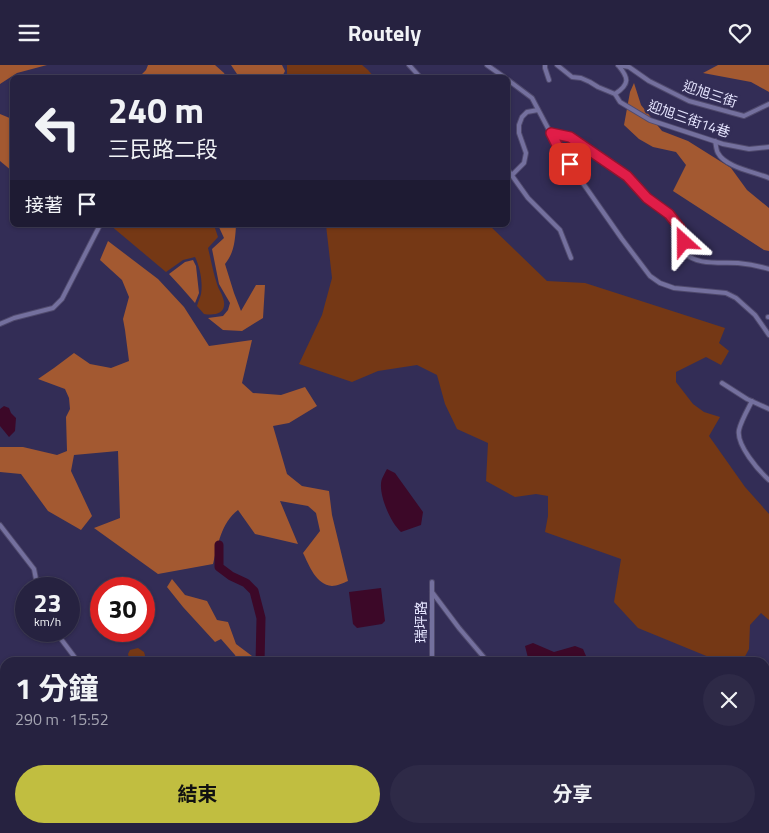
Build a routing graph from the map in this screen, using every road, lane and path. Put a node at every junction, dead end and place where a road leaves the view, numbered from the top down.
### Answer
1 (488, 65) edge
2 (545, 65) edge
3 (557, 65) edge
4 (618, 65) edge
5 (501, 75) edge
6 (550, 80) dead end
7 (510, 82) edge
8 (615, 94) junction
9 (769, 104) edge
10 (538, 110) junction
11 (551, 133) junction
12 (715, 141) junction
13 (769, 147) edge
14 (510, 173) edge
15 (512, 176) junction
16 (769, 177) edge
17 (99, 227) edge
18 (571, 258) dead end
19 (769, 269) edge
20 (0, 324) edge
21 (769, 335) edge
22 (722, 383) dead end
23 (752, 401) junction
24 (769, 409) edge
25 (769, 480) edge
26 (0, 525) edge
27 (36, 577) edge
28 (432, 581) dead end
29 (432, 592) junction
30 (63, 642) edge
31 (74, 657) edge
32 (432, 657) edge
33 (483, 657) edge

1 - 5 street
2 - 6 street
3 - 8 street, 迎旭三街14巷
4 - 8 street
4 - 9 street, 迎旭三街
7 - 10 street
8 - 12 street, 迎旭三街14巷
10 - 11 street
10 - 15 street
11 - 19 street
11 - 21 street
12 - 13 street, 迎旭三街14巷
12 - 16 street
14 - 15 street
15 - 18 street
17 - 20 street
22 - 23 street
23 - 24 street
23 - 25 street
26 - 27 street
28 - 29 street, 瑞坪路
29 - 32 street, 瑞坪路
29 - 33 street
30 - 31 street

